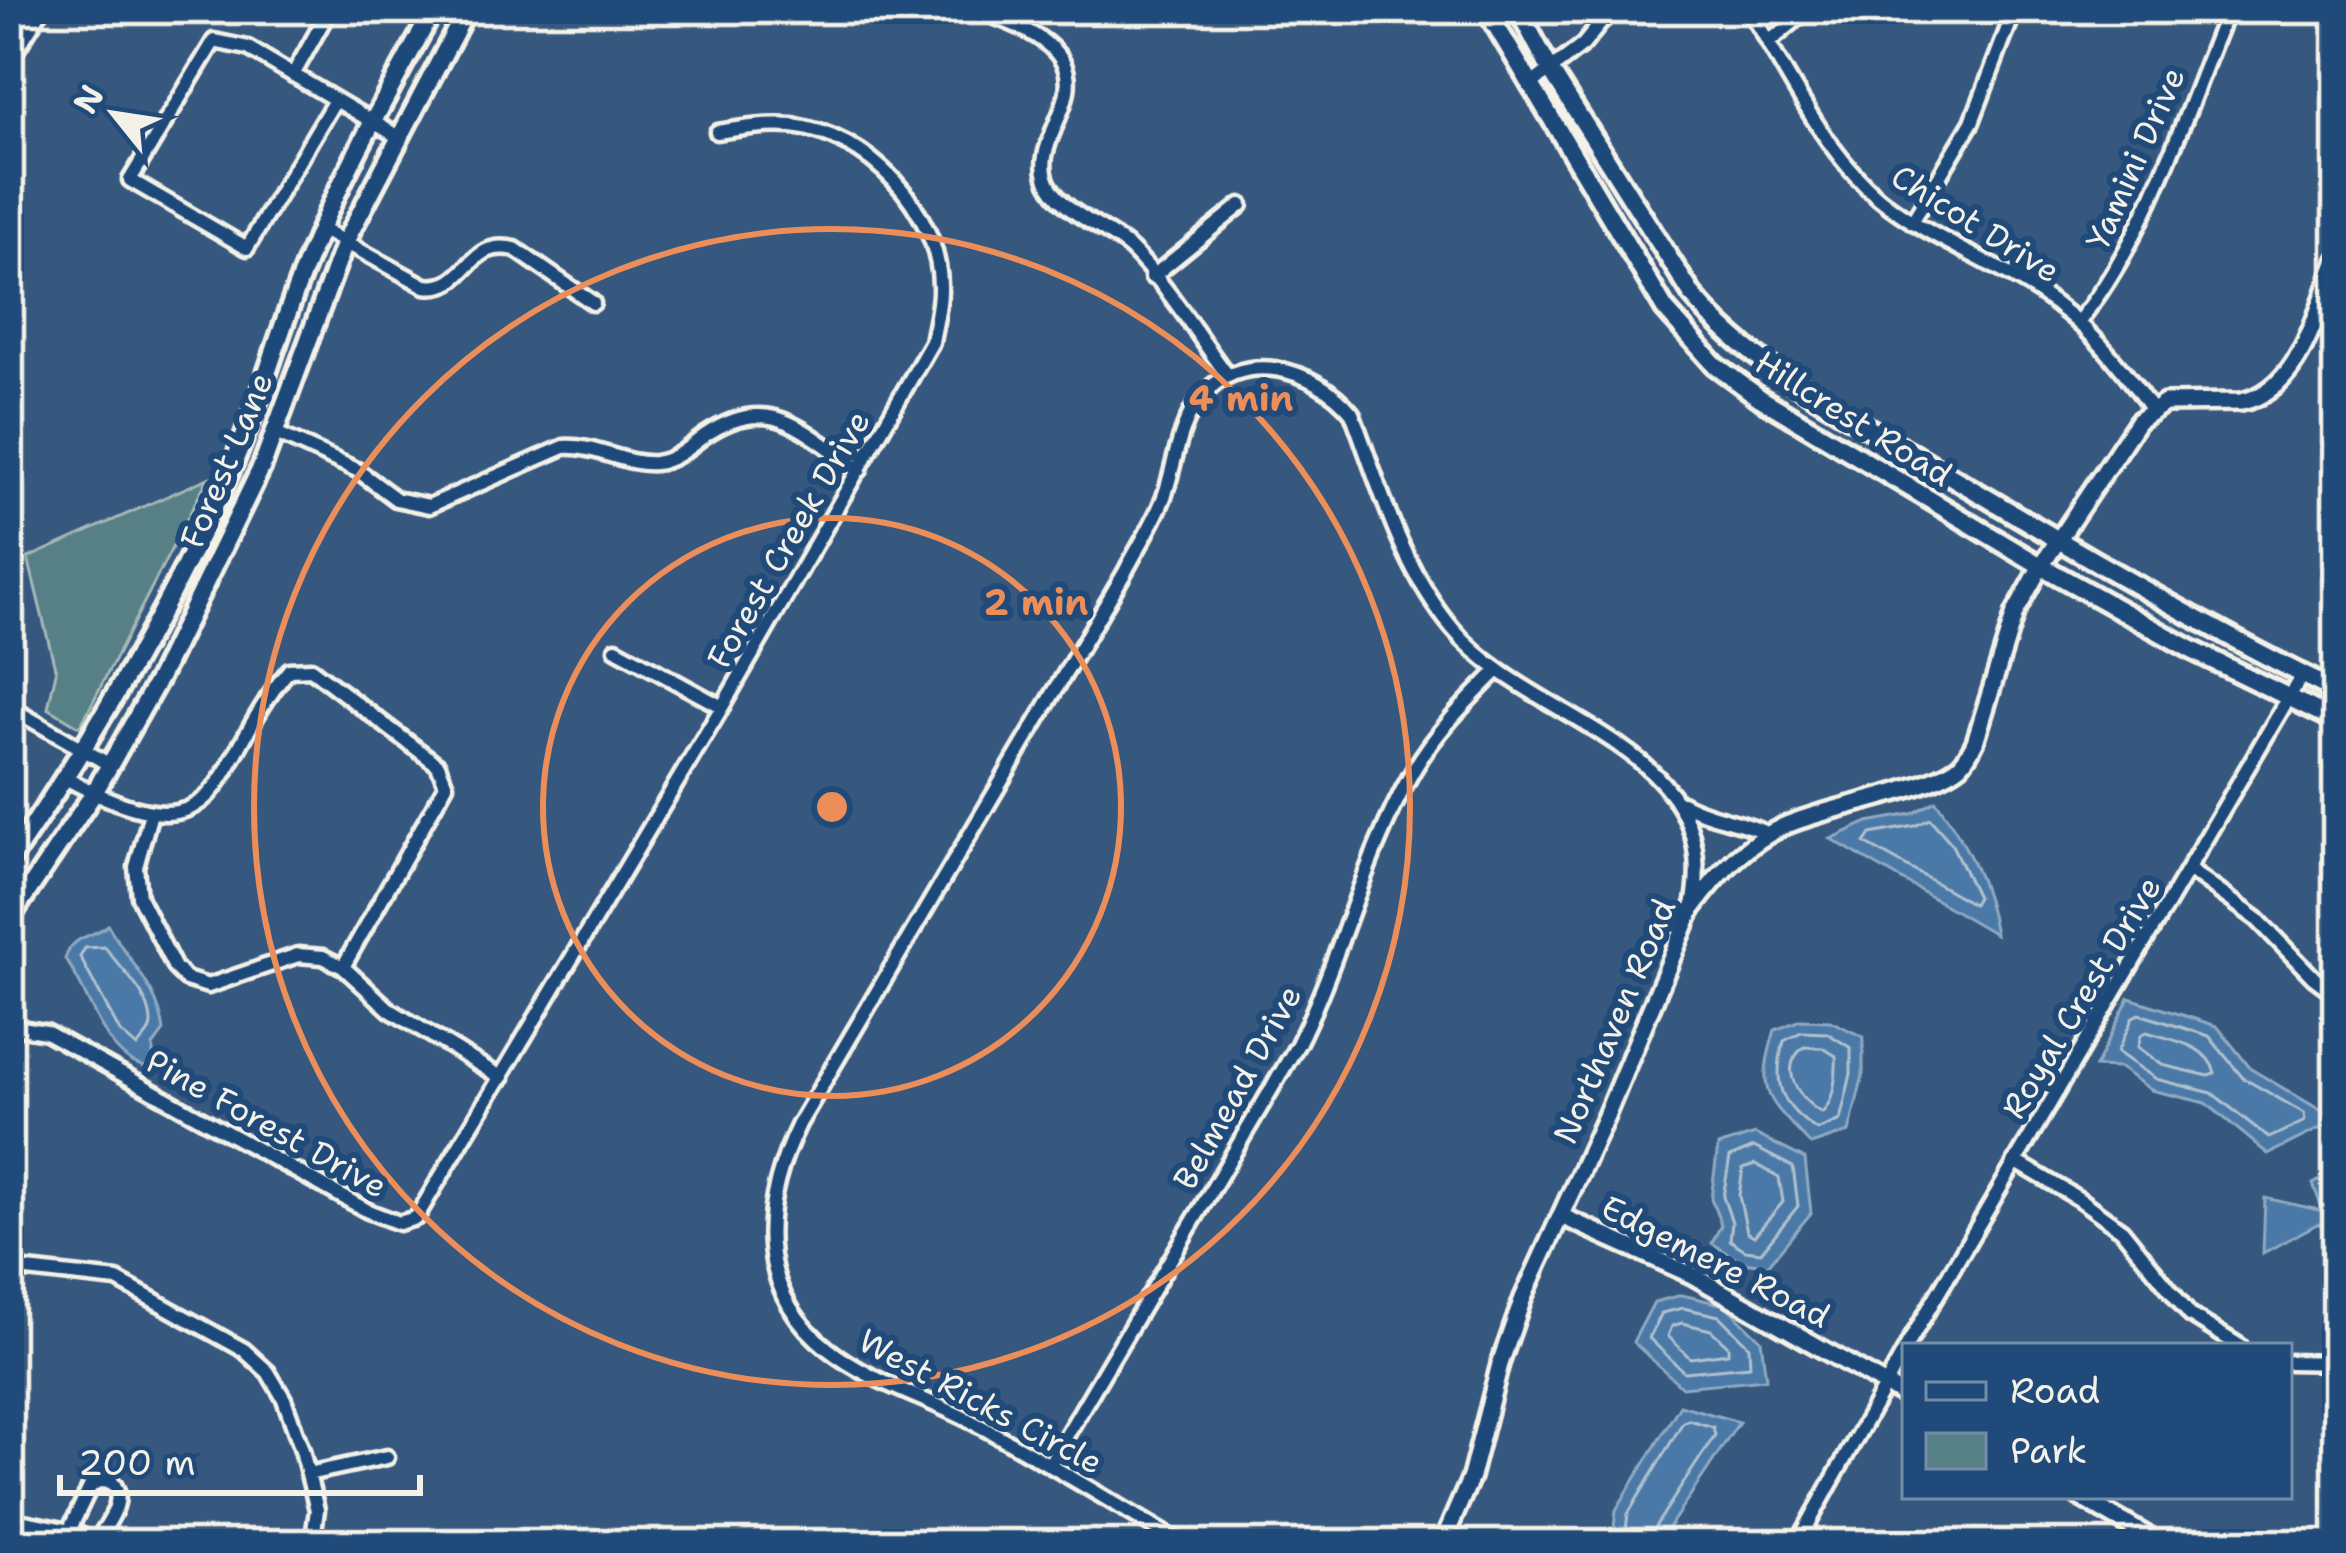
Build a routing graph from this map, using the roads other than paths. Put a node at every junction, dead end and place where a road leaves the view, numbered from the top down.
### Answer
1 (42, 9) edge
2 (330, 9) edge
3 (434, 9) edge
4 (467, 9) edge
5 (971, 9) edge
6 (1486, 9) edge
7 (1518, 9) edge
8 (1612, 9) edge
9 (1749, 9) edge
10 (1809, 9) edge
11 (2015, 9) edge
12 (2228, 9) edge
13 (1769, 42) junction
14 (9, 62) edge
15 (1551, 70) junction
16 (292, 75) junction
17 (1529, 86) junction
18 (335, 100) junction
19 (373, 122) junction
20 (717, 132) dead end
21 (397, 136) junction
22 (1241, 205) dead end
23 (1912, 222) junction
24 (321, 230) junction
25 (345, 242) junction
26 (2337, 260) edge
27 (1152, 277) junction
28 (593, 303) dead end
29 (2079, 322) junction
30 (1228, 376) junction
31 (2151, 410) junction
32 (276, 433) junction
33 (237, 455) junction
34 (262, 466) junction
35 (860, 470) junction
36 (2058, 540) junction
37 (2041, 566) junction
38 (616, 649) dead end
39 (1497, 671) junction
40 (2302, 675) junction
41 (2337, 692) edge
42 (2288, 697) junction
43 (9, 700) edge
44 (722, 707) junction
45 (2337, 722) edge
46 (85, 749) junction
47 (110, 765) junction
48 (67, 779) junction
49 (94, 793) junction
50 (1681, 803) junction
51 (151, 813) junction
52 (1768, 834) junction
53 (9, 861) edge
54 (2188, 869) junction
55 (1692, 909) junction
56 (9, 919) edge
57 (343, 967) junction
58 (2337, 995) edge
59 (9, 1026) edge
60 (502, 1078) junction
61 (2015, 1161) junction
62 (1561, 1216) junction
63 (9, 1268) edge
64 (1909, 1343) edge
65 (2235, 1343) edge
66 (1902, 1355) edge
67 (2292, 1362) edge
68 (2337, 1363) edge
69 (1885, 1384) junction
70 (1902, 1394) edge
71 (387, 1457) dead end
72 (1049, 1465) junction
73 (308, 1474) junction
74 (2083, 1499) edge
75 (9, 1519) edge
76 (69, 1531) junction
77 (97, 1544) edge
78 (312, 1544) edge
79 (1183, 1544) edge
80 (1442, 1544) edge
81 (1797, 1544) edge
82 (2161, 1544) edge

1 - 14 street
2 - 16 street
3 - 19 main road, Forest Lane
4 - 21 main road, Forest Lane
5 - 27 street
6 - 17 main road, Hillcrest Road
7 - 15 main road, Hillcrest Road
8 - 15 street
9 - 13 street, Chicot Drive
10 - 13 street
11 - 23 street
12 - 29 street, Yamini Drive
13 - 23 street, Chicot Drive
15 - 17 street
15 - 36 main road, Hillcrest Road
16 - 18 street
16 - 18 street
17 - 37 main road, Hillcrest Road
18 - 19 street
19 - 21 street
19 - 24 main road, Forest Lane
20 - 35 street, Forest Creek Drive
21 - 25 main road, Forest Lane
22 - 27 street
23 - 29 street, Chicot Drive
24 - 25 street
24 - 33 main road, Forest Lane
25 - 28 street
25 - 32 main road, Forest Lane
26 - 31 street
27 - 30 street
29 - 31 street, Chicot Drive
30 - 39 street
30 - 72 street, West Ricks Circle
31 - 36 street, Northaven Road
32 - 34 main road, Forest Lane
32 - 35 street
33 - 34 main road
33 - 46 main road, Forest Lane
34 - 47 main road, Forest Lane
35 - 44 street, Forest Creek Drive
36 - 37 street, Northaven Road
36 - 40 main road, Hillcrest Road
37 - 42 main road, Hillcrest Road
37 - 52 street, Northaven Road
38 - 44 street
39 - 50 street
39 - 72 street, Belmead Drive
40 - 41 main road, Hillcrest Road
40 - 42 street, Royal Crest Drive
42 - 45 main road, Hillcrest Road
42 - 54 street, Royal Crest Drive
43 - 46 street
44 - 60 street, Forest Creek Drive
46 - 47 street
46 - 48 main road, Forest Lane
47 - 49 main road, Forest Lane
48 - 49 street
48 - 53 main road, Forest Lane
49 - 51 street
49 - 56 main road, Forest Lane
50 - 52 street
50 - 55 street
51 - 57 street
51 - 57 street
52 - 55 street, Northaven Road
54 - 58 street
54 - 61 street, Royal Crest Drive
55 - 62 street, Northaven Road
57 - 60 street
59 - 60 street, Pine Forest Drive
61 - 64 street, Royal Crest Drive
61 - 65 street
62 - 69 street, Edgemere Road
62 - 80 street, Northaven Road
63 - 73 street
66 - 69 street, Royal Crest Drive
67 - 68 street
69 - 70 street, Edgemere Road
69 - 81 street, Royal Crest Drive
71 - 73 street
72 - 79 street, West Ricks Circle
73 - 78 street
74 - 82 street
75 - 76 street
76 - 77 street
76 - 77 street

